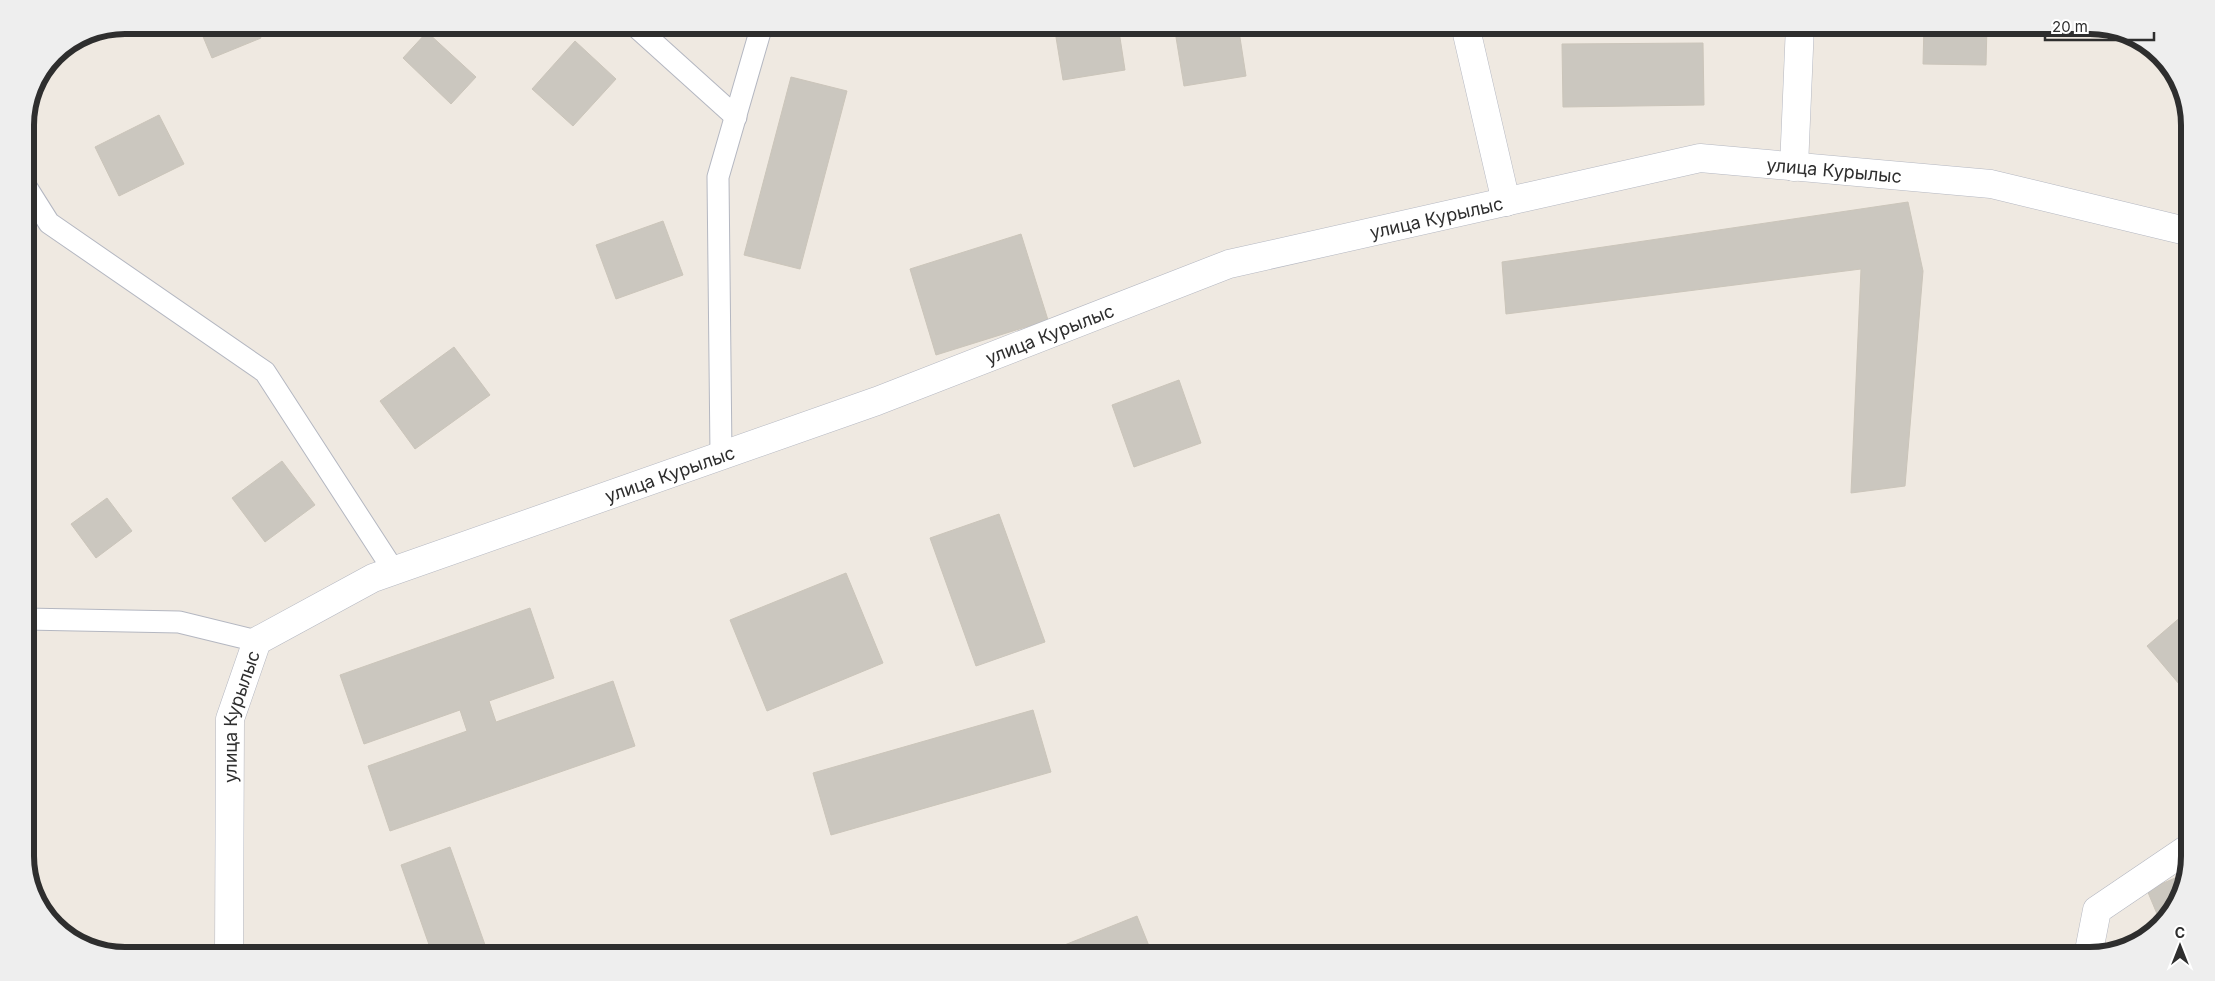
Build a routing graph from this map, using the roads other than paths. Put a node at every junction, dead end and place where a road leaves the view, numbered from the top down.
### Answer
1 (644, 34) edge
2 (759, 34) edge
3 (1467, 34) edge
4 (1800, 34) edge
5 (736, 117) junction
6 (1794, 167) junction
7 (34, 199) edge
8 (1506, 202) junction
9 (2181, 230) edge
10 (721, 455) junction
11 (394, 571) junction
12 (34, 619) edge
13 (257, 641) junction
14 (2181, 853) edge
15 (229, 947) edge
16 (2090, 947) edge

1 - 5 lane
2 - 5 lane
3 - 8 street
4 - 6 street
5 - 10 lane
6 - 8 street, улица Курылыс
6 - 9 street, улица Курылыс
7 - 11 lane
8 - 10 street, улица Курылыс
10 - 11 street, улица Курылыс
11 - 13 street, улица Курылыс
12 - 13 lane
13 - 15 street, улица Курылыс
14 - 16 street

